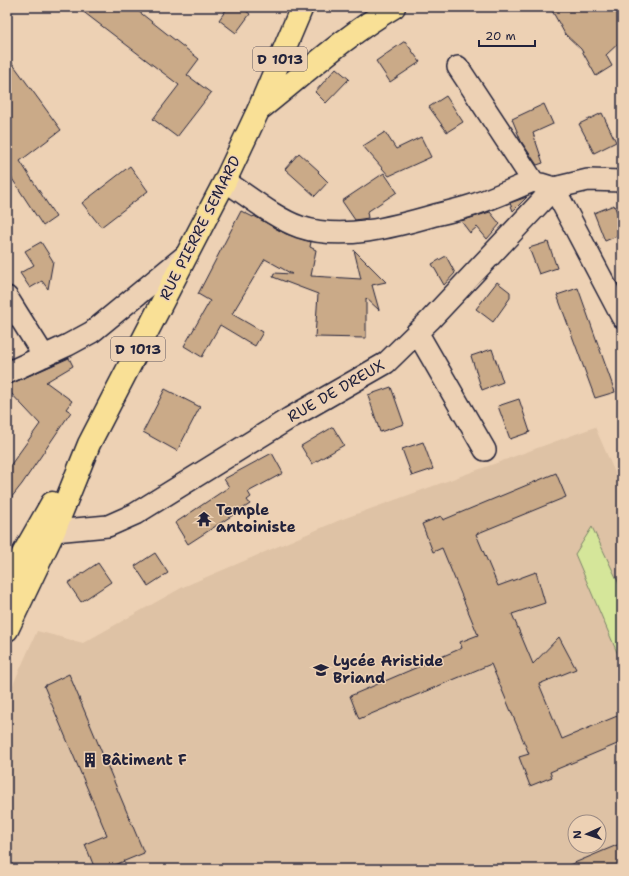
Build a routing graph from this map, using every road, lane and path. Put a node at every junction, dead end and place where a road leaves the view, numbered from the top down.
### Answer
1 (302, 7) edge
2 (394, 7) edge
3 (458, 66) dead end
4 (258, 111) junction
5 (225, 181) junction
6 (533, 181) junction
7 (622, 181) edge
8 (554, 188) junction
9 (186, 254) junction
10 (7, 297) edge
11 (622, 317) edge
12 (417, 332) junction
13 (44, 356) junction
14 (7, 373) edge
15 (89, 444) junction
16 (485, 450) dead end
17 (54, 531) junction
18 (7, 582) edge
19 (7, 630) edge

1 - 4 main road, RUE PIERRE SEMARD / D 1013
2 - 4 main road
3 - 6 street
4 - 5 main road, RUE PIERRE SEMARD / D 1013
5 - 6 street
5 - 9 main road, RUE PIERRE SEMARD / D 1013
6 - 8 street
7 - 8 street
8 - 11 street
8 - 12 street, RUE DE DREUX
9 - 13 street
9 - 15 main road, RUE PIERRE SEMARD / D 1013
10 - 13 street
12 - 16 street
12 - 17 street, RUE DE DREUX
13 - 14 street
15 - 17 main road, RUE PIERRE SEMARD / D 1013
15 - 18 main road, RUE PIERRE SEMARD / D 1013
17 - 19 main road, RUE PIERRE SEMARD / D 1013

